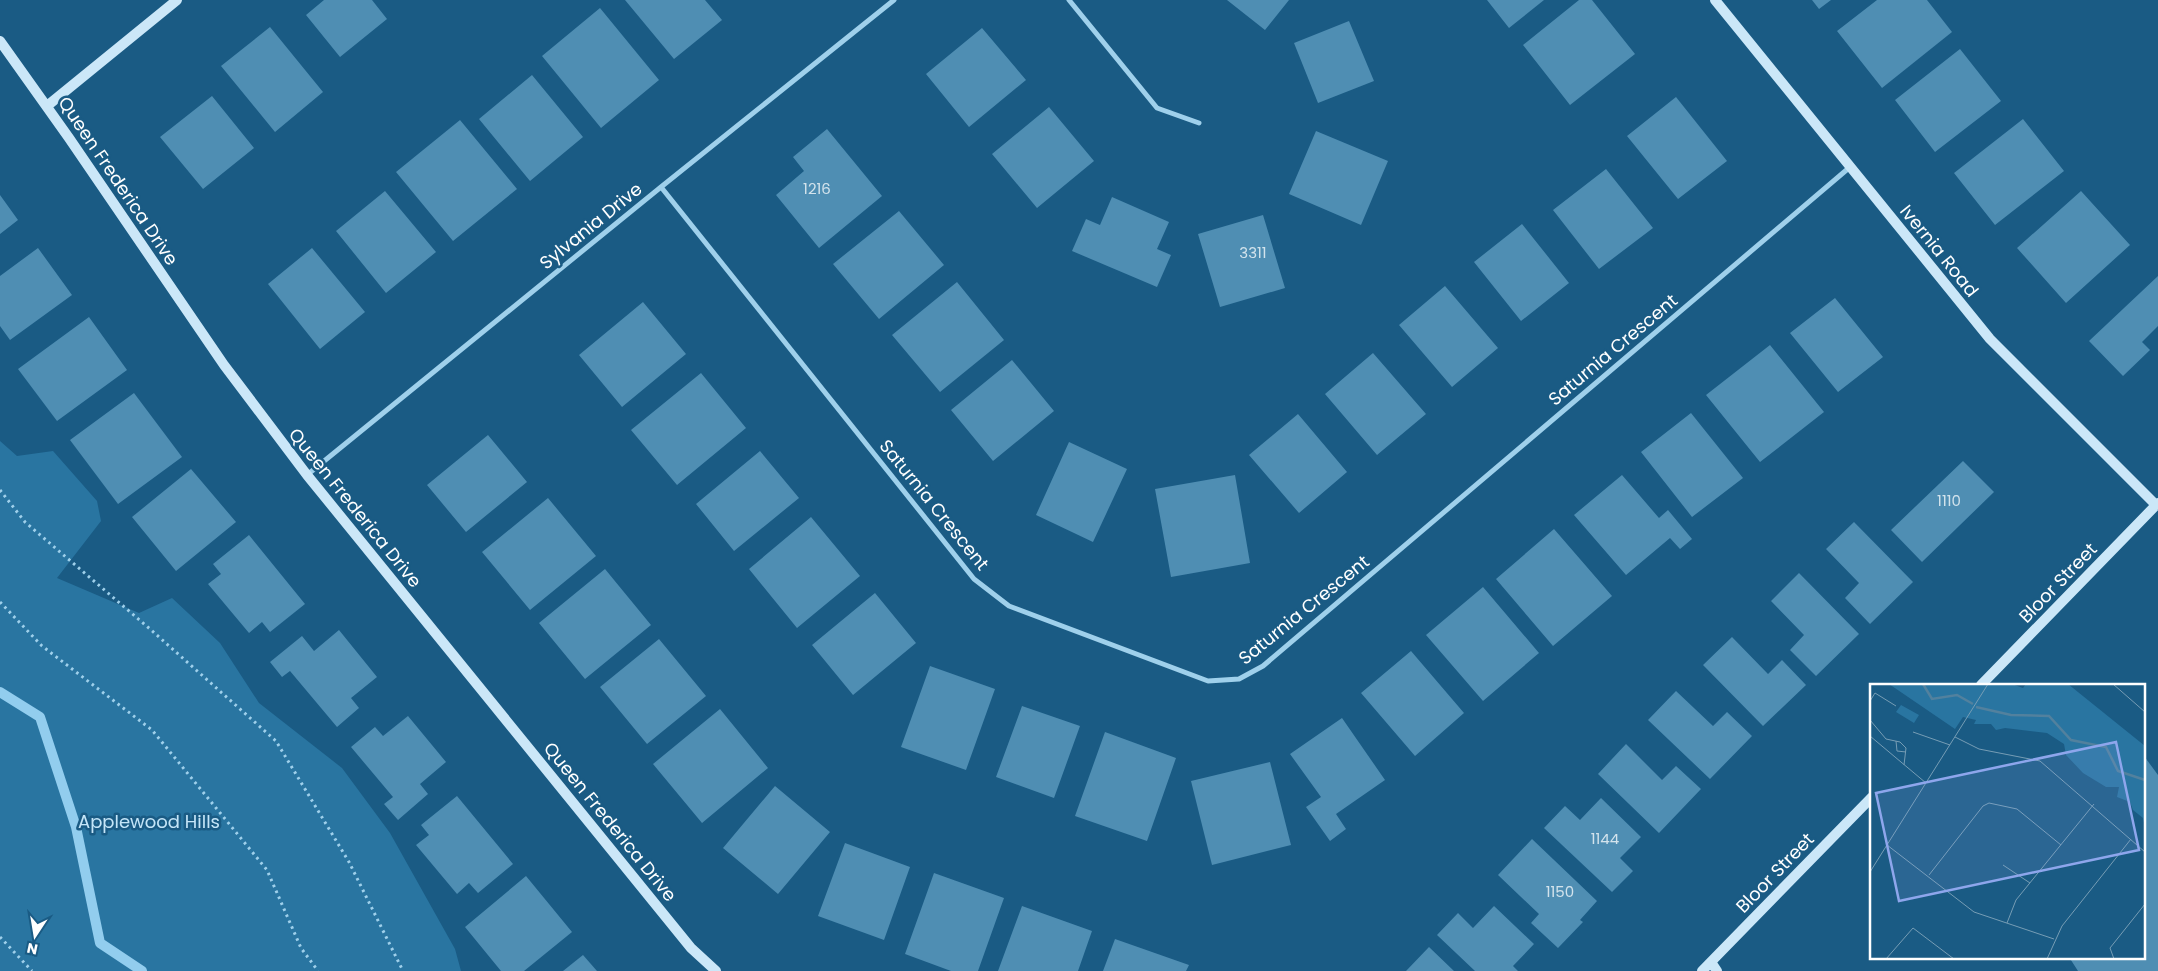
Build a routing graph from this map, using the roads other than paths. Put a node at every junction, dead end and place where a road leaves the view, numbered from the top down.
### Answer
1 (177, 0) edge
2 (894, 0) edge
3 (1069, 0) edge
4 (1715, 0) edge
5 (0, 41) edge
6 (47, 106) junction
7 (1199, 123) dead end
8 (1850, 167) junction
9 (661, 187) junction
10 (307, 475) junction
11 (2157, 504) edge
12 (1982, 684) edge
13 (1870, 799) edge
14 (1710, 962) junction
15 (716, 971) edge
16 (1702, 971) edge
17 (1717, 971) edge

1 - 6 street
2 - 9 street, Sylvania Drive
3 - 7 street
4 - 8 street, Ivernia Road
5 - 6 street, Queen Frederica Drive
6 - 10 street, Queen Frederica Drive
8 - 9 street, Saturnia Crescent
8 - 11 street, Ivernia Road
9 - 10 street, Sylvania Drive
10 - 15 street, Queen Frederica Drive
11 - 12 street, Bloor Street
13 - 14 street, Bloor Street
14 - 16 street, Bloor Street
14 - 17 street

